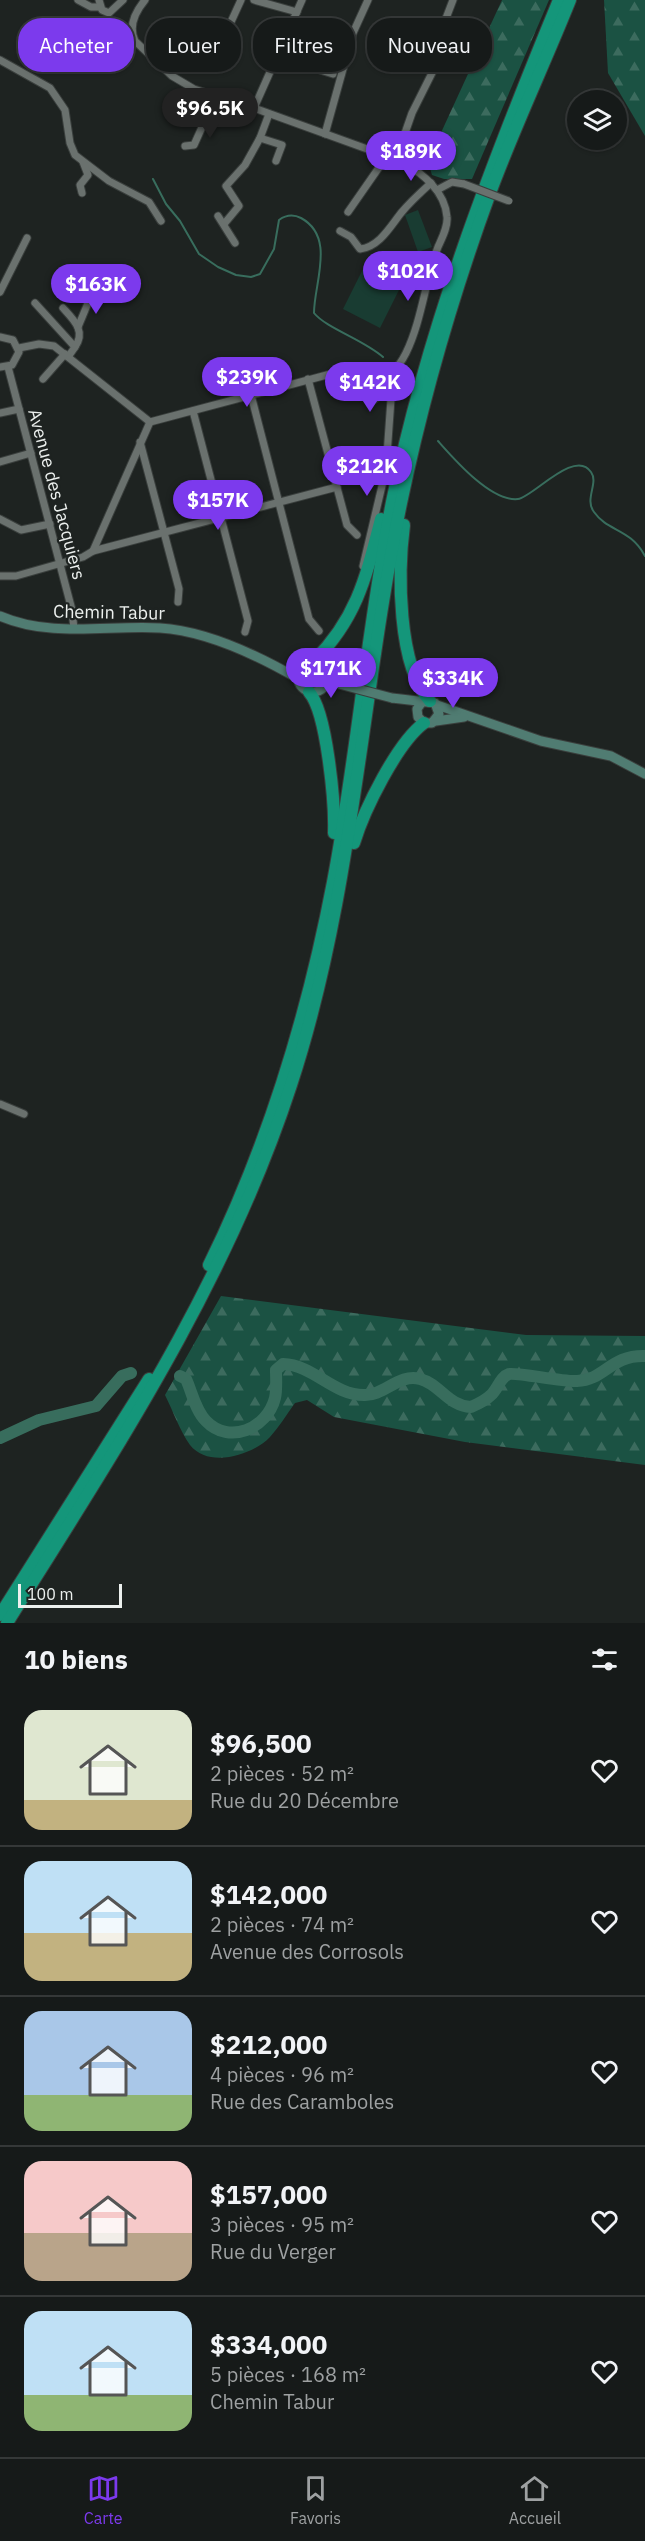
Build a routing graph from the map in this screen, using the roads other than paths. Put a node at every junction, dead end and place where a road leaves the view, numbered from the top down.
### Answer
1 (78, 0) edge
2 (123, 0) edge
3 (145, 0) edge
4 (241, 0) edge
5 (254, 0) edge
6 (302, 0) edge
7 (368, 0) edge
8 (453, 0) edge
9 (559, 0) edge
10 (570, 0) edge
11 (99, 4) edge
12 (297, 12) junction
13 (233, 18) edge
14 (294, 18) edge
15 (0, 60) edge
16 (269, 72) edge
17 (327, 72) edge
18 (333, 74) dead end
19 (216, 96) junction
20 (254, 108) junction
21 (269, 114) junction
22 (325, 135) junction
23 (260, 138) junction
24 (185, 146) dead end
25 (387, 156) junction
26 (396, 159) junction
27 (276, 161) dead end
28 (83, 162) junction
29 (431, 183) junction
30 (437, 190) junction
31 (82, 193) dead end
32 (509, 201) dead end
33 (348, 212) dead end
34 (218, 216) dead end
35 (160, 221) dead end
36 (224, 224) junction
37 (340, 231) dead end
38 (27, 238) dead end
39 (235, 243) dead end
40 (465, 263) junction
41 (0, 292) edge
42 (95, 294) dead end
43 (34, 303) dead end
44 (63, 308) dead end
45 (78, 327) junction
46 (0, 337) edge
47 (75, 347) junction
48 (19, 348) junction
49 (66, 355) junction
50 (4, 367) edge
51 (393, 371) junction
52 (362, 373) junction
53 (384, 375) junction
54 (43, 379) dead end
55 (308, 379) junction
56 (251, 394) junction
57 (19, 409) junction
58 (193, 411) junction
59 (0, 413) edge
60 (150, 422) junction
61 (406, 441) junction
62 (140, 442) junction
63 (30, 453) junction
64 (0, 462) edge
65 (337, 487) junction
66 (278, 503) junction
67 (222, 517) junction
68 (0, 519) edge
69 (50, 524) junction
70 (165, 532) junction
71 (357, 535) dead end
72 (93, 551) junction
73 (59, 564) junction
74 (0, 576) edge
75 (178, 602) dead end
76 (0, 616) edge
77 (346, 623) junction
78 (74, 628) junction
79 (319, 631) dead end
80 (245, 632) dead end
81 (314, 661) junction
82 (298, 674) junction
83 (327, 681) junction
84 (309, 692) junction
85 (404, 701) junction
86 (430, 703) junction
87 (469, 716) junction
88 (426, 720) junction
89 (645, 774) edge
90 (338, 880) junction
91 (0, 1104) edge
92 (24, 1114) dead end
93 (0, 1615) edge
94 (7, 1623) edge

1 - 11 street
2 - 11 street
3 - 19 street
4 - 13 street
5 - 12 street
6 - 12 street
7 - 22 street
8 - 26 street
9 - 61 highway
10 - 40 highway
12 - 14 street
15 - 28 street
16 - 20 street
17 - 18 street
19 - 20 street
19 - 24 street
20 - 21 street
21 - 22 street
21 - 23 street
22 - 25 street
23 - 27 street
23 - 36 street
25 - 26 street
25 - 33 street
26 - 29 street
28 - 31 street
28 - 35 street
29 - 30 street
29 - 37 street
30 - 32 street, bridge
30 - 51 street
34 - 36 street
36 - 39 street
38 - 41 street
40 - 86 highway
40 - 90 highway
42 - 45 street
43 - 47 street
44 - 45 street
45 - 47 street
46 - 48 street
47 - 49 street
48 - 49 street
48 - 50 street
49 - 54 street
49 - 60 street
50 - 57 street, Avenue des Jacquiers
51 - 53 street
51 - 77 street
52 - 53 street
52 - 53 street
52 - 55 street
55 - 56 street
55 - 65 street
56 - 58 street
56 - 66 street
57 - 59 street
57 - 63 street, Avenue des Jacquiers
58 - 60 street
58 - 67 street
60 - 62 street
61 - 77 highway
61 - 90 highway
62 - 70 street
62 - 72 street
63 - 64 street
63 - 69 street, Avenue des Jacquiers
65 - 66 street
65 - 71 street
66 - 67 street
66 - 79 street
67 - 70 street
67 - 80 street
68 - 69 street
69 - 73 street, Avenue des Jacquiers
70 - 72 street
70 - 75 street
72 - 73 street
73 - 74 street
73 - 78 street, Avenue des Jacquiers
76 - 78 main road, Chemin Tabur
77 - 81 highway
78 - 82 main road, Chemin Tabur
81 - 82 main road
81 - 83 main road
82 - 84 main road
83 - 84 main road
83 - 85 main road, bridge
84 - 90 highway
85 - 86 main road
85 - 88 main road
86 - 87 main road
86 - 88 main road
86 - 88 main road
87 - 88 main road
87 - 89 main road
88 - 90 highway
90 - 93 highway
90 - 94 highway
91 - 92 street

